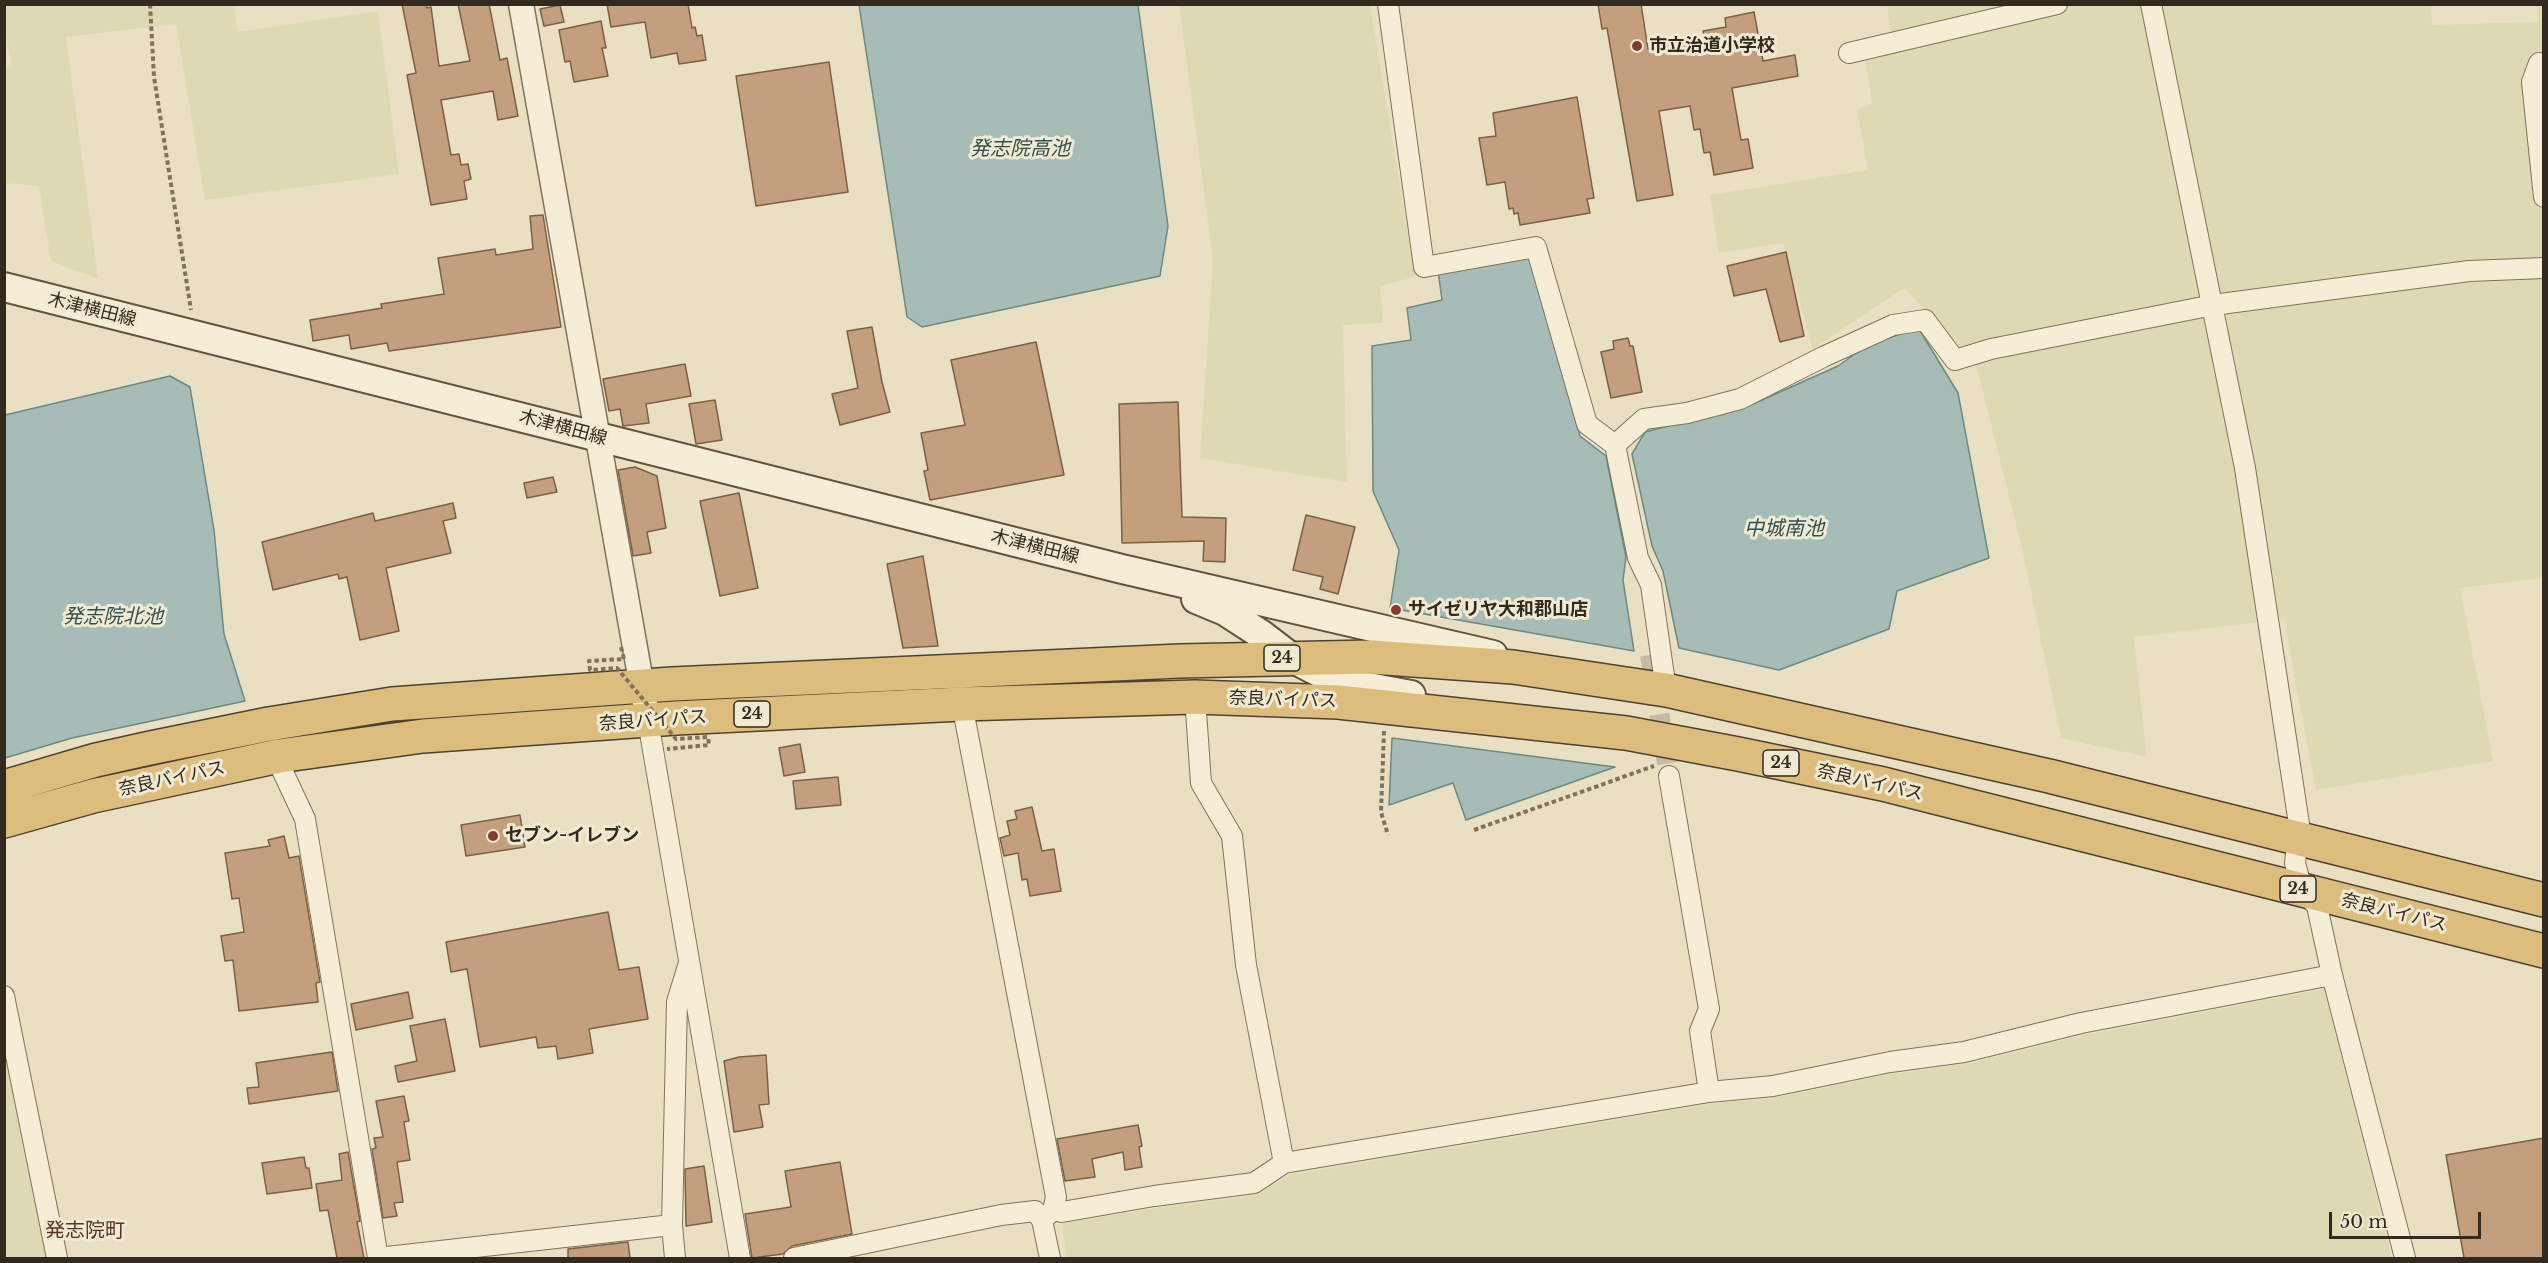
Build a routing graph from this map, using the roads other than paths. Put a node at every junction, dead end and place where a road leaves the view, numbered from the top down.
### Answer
1 (521, 4) edge
2 (1388, 4) edge
3 (2057, 4) edge
4 (2151, 4) edge
5 (1849, 53) dead end
6 (2544, 64) edge
7 (2544, 197) edge
8 (2544, 268) edge
9 (4, 287) edge
10 (2213, 305) junction
11 (597, 437) junction
12 (1615, 445) junction
13 (1638, 558) junction
14 (1122, 569) junction
15 (1650, 654) tunnel mouth
16 (1292, 658) junction
17 (1513, 667) junction
18 (642, 686) junction
19 (1666, 690) junction
20 (1195, 697) junction
21 (962, 704) junction
22 (1507, 719) junction
23 (648, 721) junction
24 (279, 756) junction
25 (1669, 776) tunnel mouth
26 (4, 787) edge
27 (4, 821) edge
28 (2299, 839) junction
29 (2302, 890) junction
30 (2544, 900) edge
31 (2544, 951) edge
32 (690, 963) junction
33 (2332, 975) junction
34 (4, 996) edge
35 (1709, 1092) junction
36 (1284, 1163) junction
37 (1048, 1215) junction
38 (672, 1225) junction
39 (57, 1258) edge
40 (378, 1258) edge
41 (675, 1258) edge
42 (740, 1258) edge
43 (794, 1258) edge
44 (1050, 1258) edge
45 (2404, 1258) edge

1 - 11 street
2 - 12 street
3 - 5 street
4 - 10 street
6 - 7 street
8 - 10 street
9 - 11 main road, 木津横田線
10 - 12 street
10 - 28 street
11 - 14 main road, 木津横田線
11 - 18 street
12 - 13 street
13 - 15 street
13 - 19 street
14 - 16 main road, 木津横田線
14 - 17 main road, 木津横田線
16 - 17 highway, 奈良バイパス / 24
16 - 18 highway, 奈良バイパス / 24
16 - 22 main road, 木津横田線
17 - 19 highway, 奈良バイパス / 24
18 - 23 street
18 - 26 highway, 奈良バイパス / 24
19 - 28 highway, 奈良バイパス / 24
20 - 21 highway, 奈良バイパス / 24
20 - 22 highway, 奈良バイパス / 24
20 - 36 street
21 - 23 highway, 奈良バイパス / 24
21 - 37 street
22 - 29 highway, 奈良バイパス / 24
23 - 24 highway, 奈良バイパス / 24
23 - 32 street
24 - 27 highway, 奈良バイパス / 24
24 - 40 street
25 - 35 street
28 - 29 street
28 - 30 highway, 奈良バイパス / 24
29 - 31 highway, 奈良バイパス / 24
29 - 33 street
32 - 38 street
32 - 42 street
33 - 35 street
33 - 45 street
34 - 39 street
35 - 36 street
36 - 37 street
37 - 43 street
37 - 44 street
38 - 40 street
38 - 41 street

